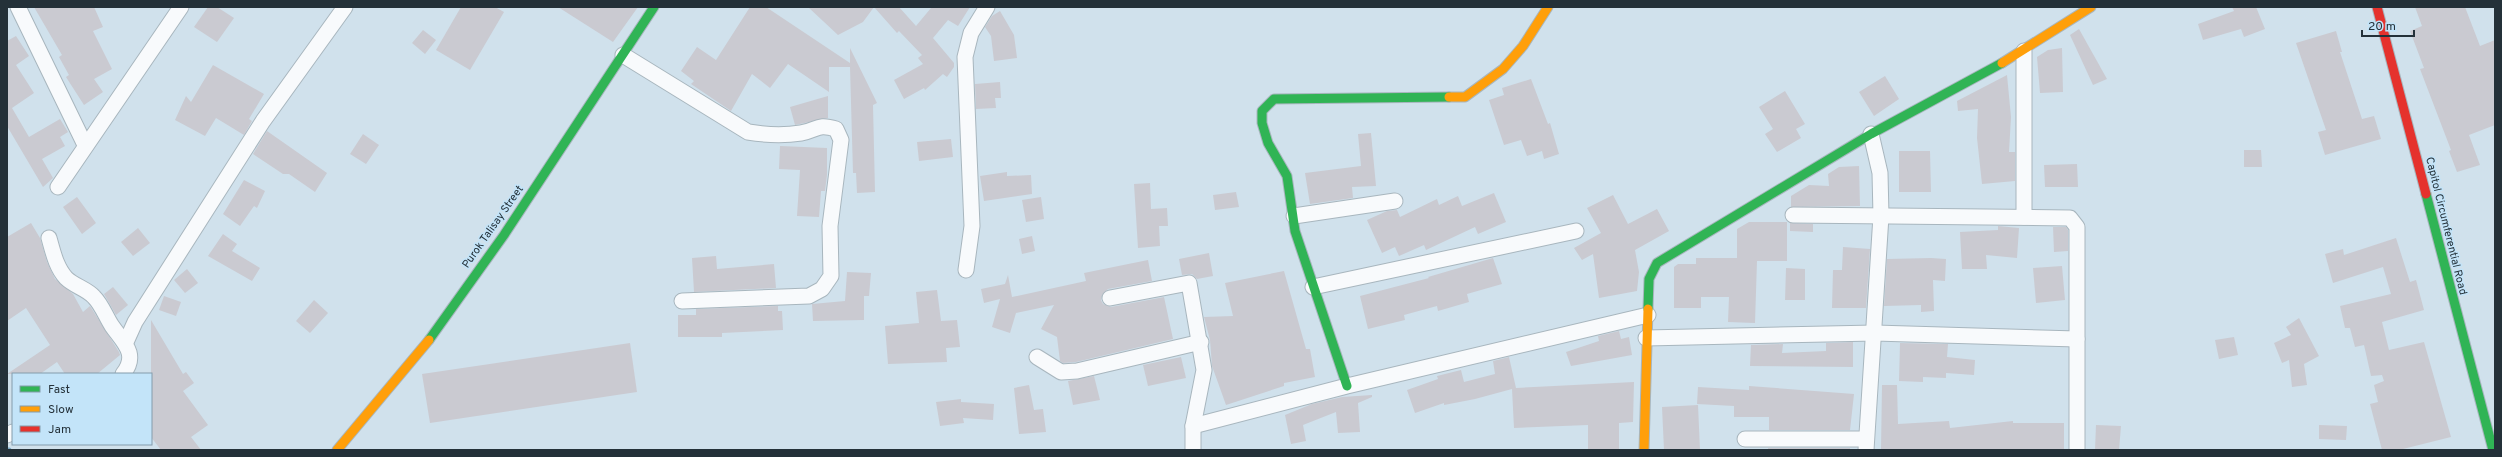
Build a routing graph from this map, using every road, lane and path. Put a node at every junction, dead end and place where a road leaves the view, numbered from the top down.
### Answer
1 (18, 7) edge
2 (181, 7) edge
3 (345, 7) edge
4 (654, 7) edge
5 (987, 7) edge
6 (1548, 7) edge
7 (2091, 7) edge
8 (2376, 7) edge
9 (2024, 51) junction
10 (623, 55) junction
11 (1871, 134) junction
12 (85, 145) junction
13 (58, 187) dead end
14 (1395, 201) dead end
15 (1793, 215) dead end
16 (1294, 216) junction
17 (1881, 216) junction
18 (2024, 217) junction
19 (1576, 231) dead end
20 (49, 238) dead end
21 (966, 270) dead end
22 (1313, 287) junction
23 (1110, 298) dead end
24 (682, 301) dead end
25 (1648, 315) junction
26 (1874, 333) junction
27 (1646, 338) junction
28 (2077, 339) junction
29 (126, 342) junction
30 (1201, 342) junction
31 (1037, 358) dead end
32 (124, 373) edge
33 (1347, 386) junction
34 (1193, 426) junction
35 (2491, 428) edge
36 (1745, 439) dead end
37 (1866, 445) edge
38 (337, 450) edge
39 (1193, 450) edge
40 (1644, 450) edge
41 (2077, 450) edge
42 (2493, 450) edge

1 - 12 street
2 - 12 street
3 - 29 street
4 - 10 street, Purok Talisay Street
5 - 21 street
6 - 16 street
7 - 9 street
8 - 35 street, Capitol Circumferential Road
9 - 11 street
9 - 18 street
10 - 24 street
10 - 38 street, Purok Talisay Street
11 - 17 street
11 - 25 street
12 - 13 street
14 - 16 street
15 - 17 street
16 - 22 street
17 - 18 street
17 - 26 street
18 - 28 street
19 - 22 street
20 - 29 street
22 - 33 street
23 - 30 street
25 - 27 street
25 - 33 street
26 - 27 street
26 - 28 street
26 - 37 street
27 - 40 street
28 - 41 street
29 - 32 street
30 - 31 street
30 - 34 street
33 - 34 street
34 - 39 street
35 - 42 street, Capitol Circumferential Road
36 - 37 street

